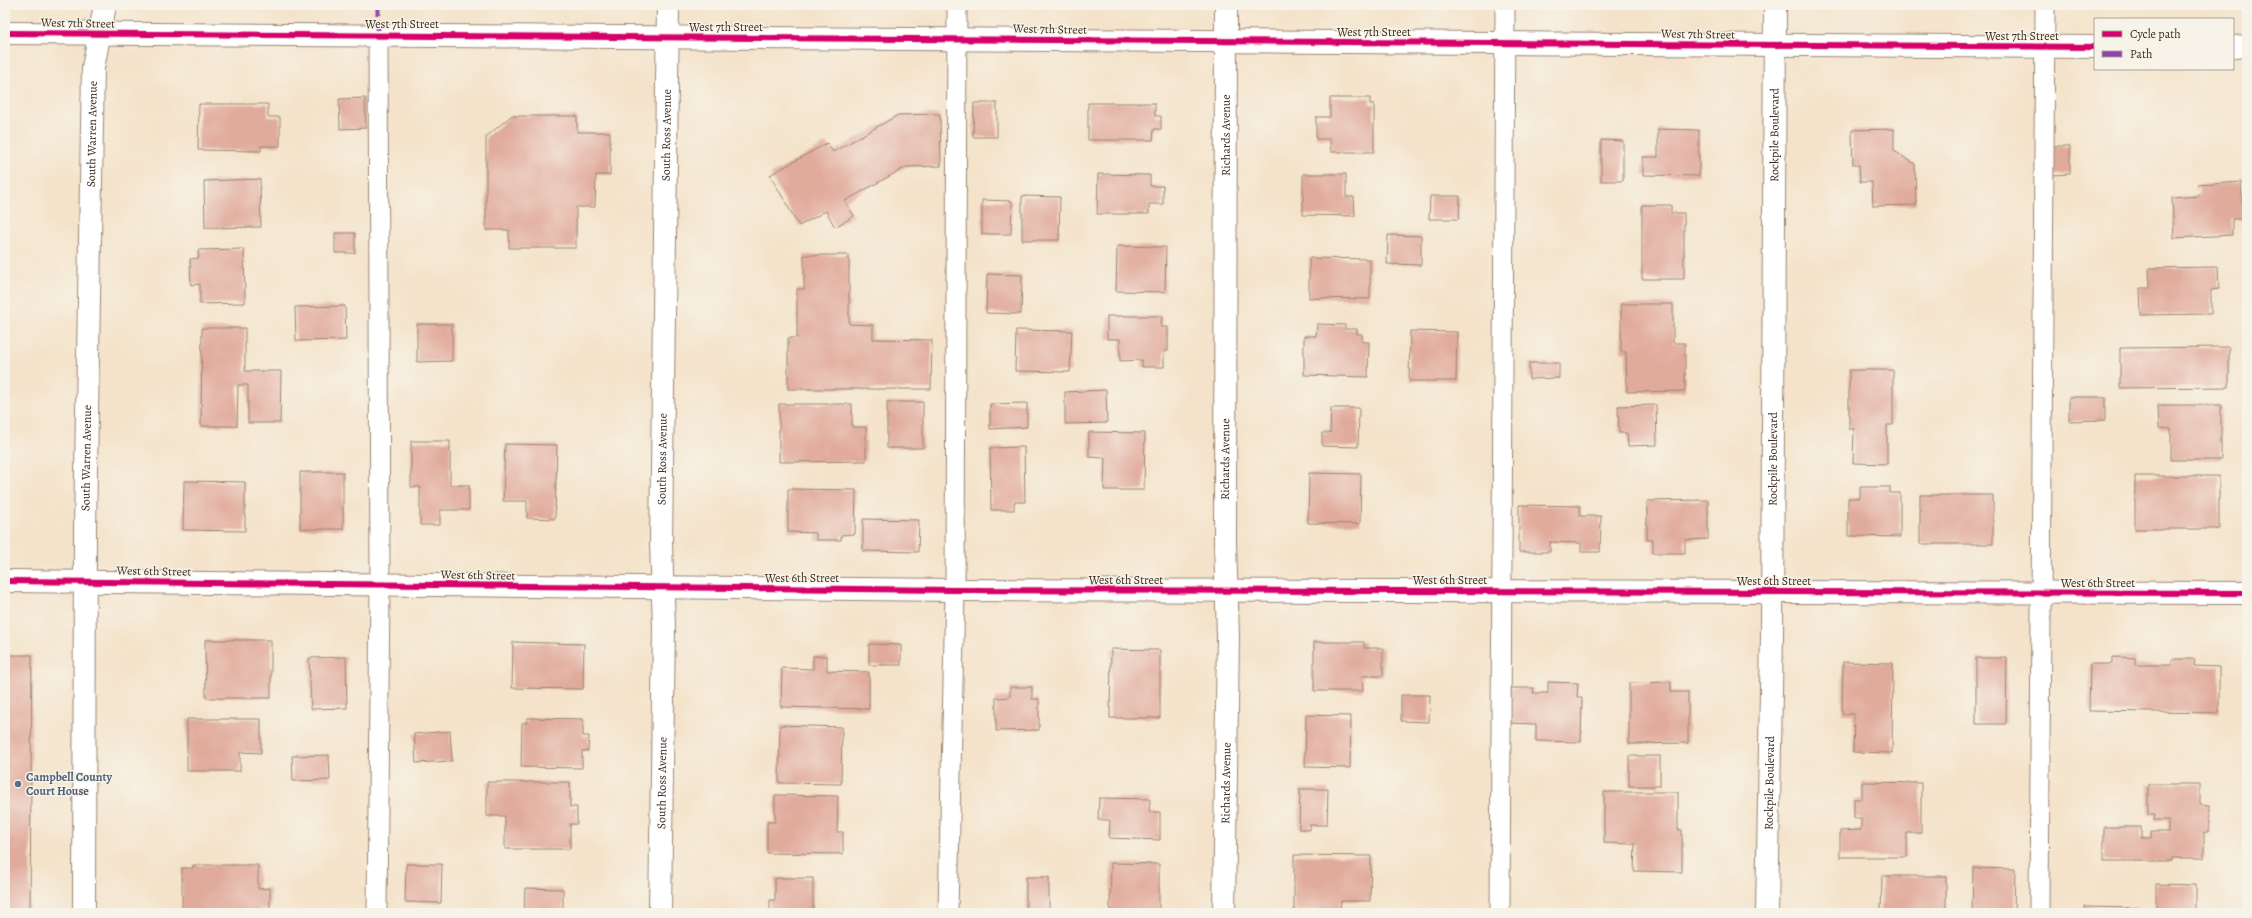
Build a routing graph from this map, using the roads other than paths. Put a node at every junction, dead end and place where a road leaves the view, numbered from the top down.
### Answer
1 (105, 5) edge
2 (668, 5) edge
3 (957, 5) edge
4 (1226, 5) edge
5 (1505, 5) edge
6 (1775, 5) edge
7 (2045, 5) edge
8 (5, 33) edge
9 (98, 34) junction
10 (378, 35) junction
11 (668, 38) junction
12 (957, 40) junction
13 (1226, 42) junction
14 (1504, 44) junction
15 (1774, 46) junction
16 (2247, 46) edge
17 (2044, 47) junction
18 (2094, 47) edge
19 (2234, 47) edge
20 (5, 582) edge
21 (84, 582) junction
22 (380, 585) junction
23 (662, 588) junction
24 (955, 590) junction
25 (1227, 591) junction
26 (1503, 591) junction
27 (1772, 592) junction
28 (2247, 593) edge
29 (2040, 594) junction
30 (84, 913) edge
31 (377, 913) edge
32 (660, 913) edge
33 (948, 913) edge
34 (1224, 913) edge
35 (1500, 913) edge
36 (1767, 913) edge
37 (2039, 913) edge

1 - 9 street, South Warren Avenue
2 - 11 street, South Ross Avenue
3 - 12 lane
4 - 13 street, Richards Avenue
5 - 14 lane
6 - 15 street, Rockpile Boulevard
7 - 17 lane
8 - 9 street, West 7th Street
9 - 10 street, West 7th Street
9 - 21 street, South Warren Avenue
10 - 11 street, West 7th Street
10 - 22 lane
11 - 12 street, West 7th Street
11 - 23 street, South Ross Avenue
12 - 13 street, West 7th Street
12 - 24 lane
13 - 14 street, West 7th Street
13 - 25 street, Richards Avenue
14 - 15 street, West 7th Street
14 - 26 lane
15 - 17 street, West 7th Street
15 - 27 street, Rockpile Boulevard
16 - 19 street
17 - 18 street, West 7th Street
17 - 29 lane
20 - 21 street, West 6th Street
21 - 22 street, West 6th Street
21 - 30 street, South Warren Avenue
22 - 23 street, West 6th Street
22 - 31 lane
23 - 24 street, West 6th Street
23 - 32 street, South Ross Avenue
24 - 25 street, West 6th Street
24 - 33 lane
25 - 26 street, West 6th Street
25 - 34 street, Richards Avenue
26 - 27 street, West 6th Street
26 - 35 lane
27 - 29 street, West 6th Street
27 - 36 street, Rockpile Boulevard
28 - 29 street, West 6th Street
29 - 37 lane

